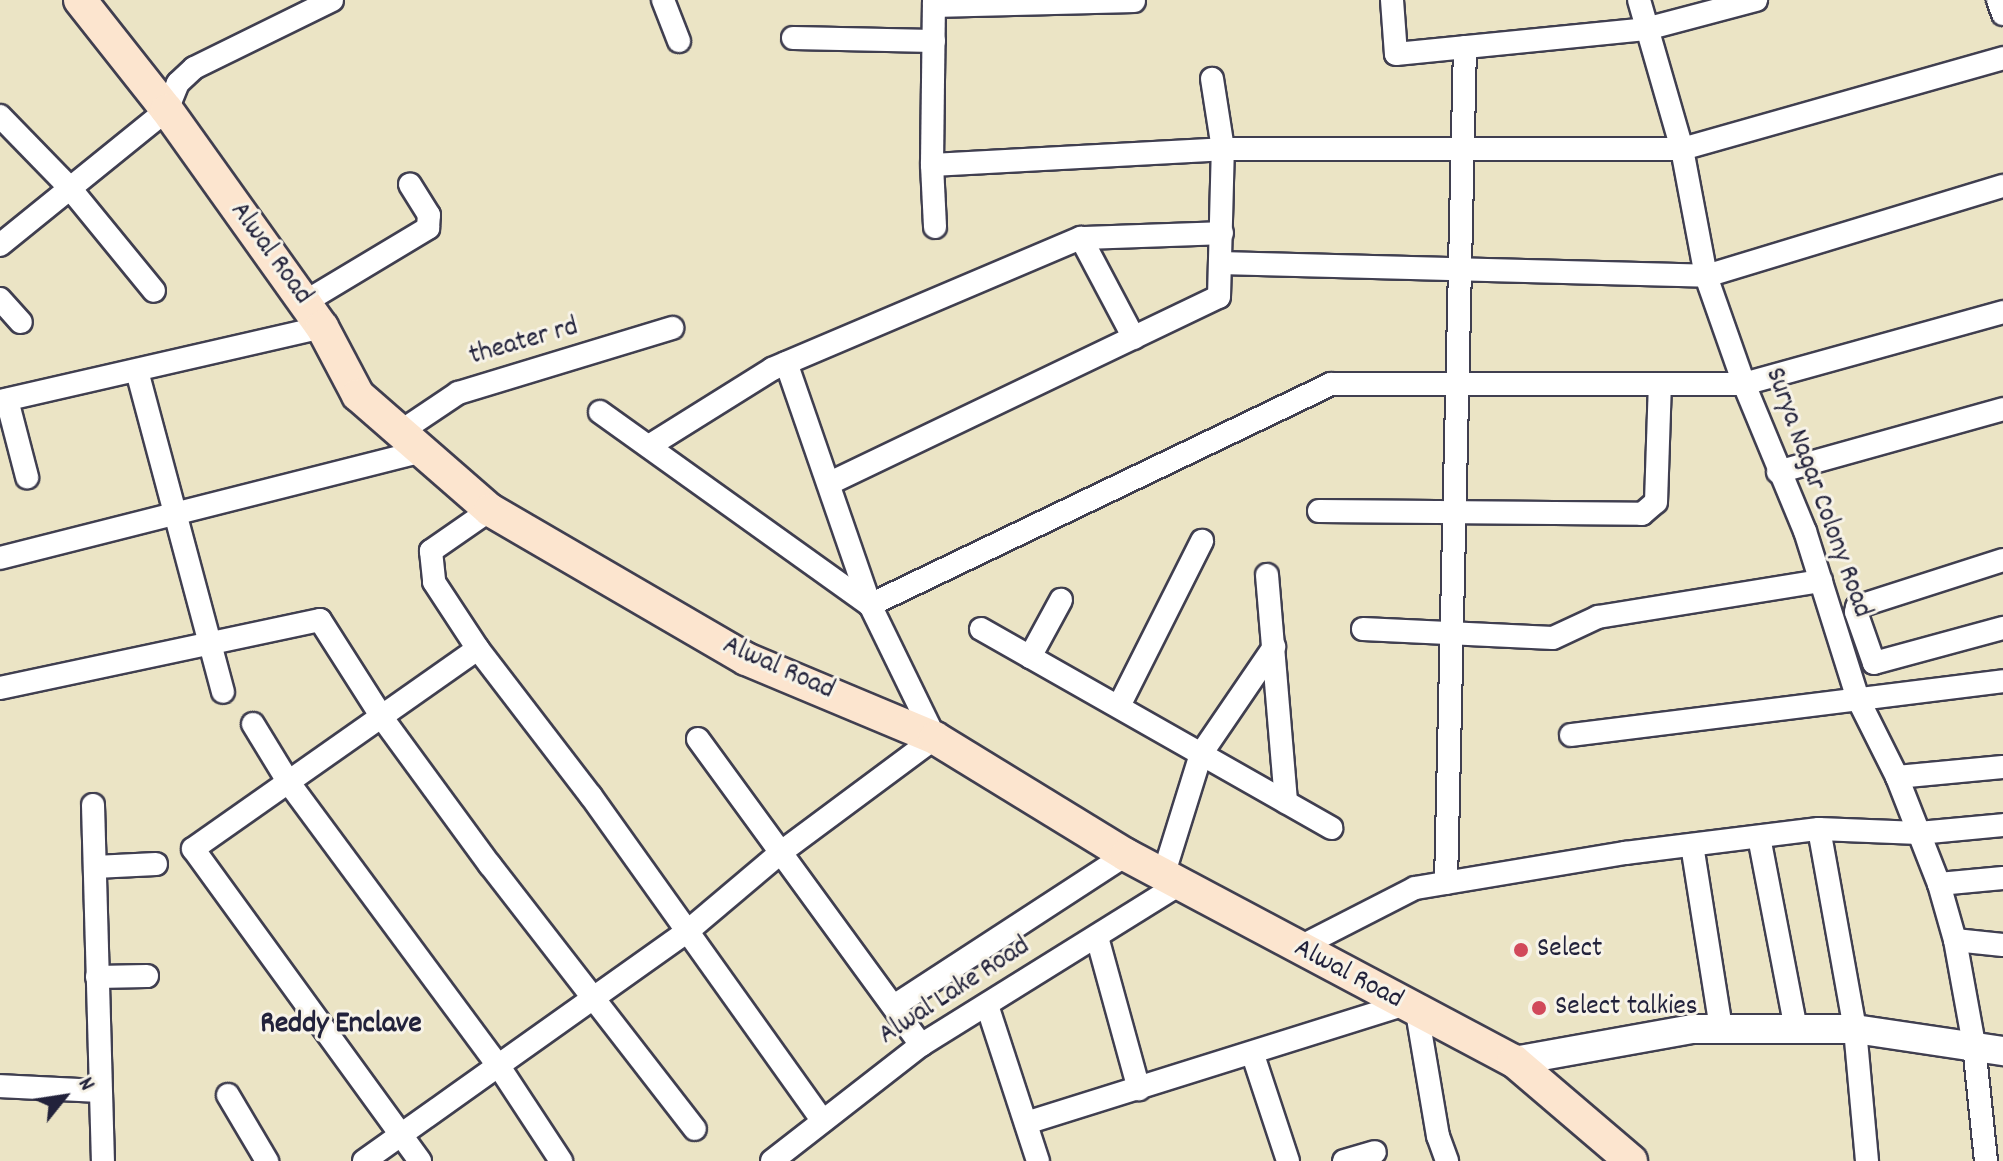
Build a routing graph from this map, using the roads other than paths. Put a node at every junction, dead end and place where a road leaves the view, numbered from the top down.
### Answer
1 (80, 0) edge
2 (332, 0) edge
3 (663, 0) edge
4 (1392, 0) edge
5 (1639, 0) edge
6 (1756, 0) edge
7 (1998, 0) edge
8 (1134, 1) edge
9 (934, 3) edge
10 (2003, 14) edge
11 (1646, 29) junction
12 (793, 38) dead end
13 (679, 41) dead end
14 (934, 41) junction
15 (1465, 47) junction
16 (2003, 58) edge
17 (1212, 79) dead end
18 (167, 110) junction
19 (0, 116) edge
20 (1223, 149) junction
21 (1462, 149) junction
22 (1682, 149) junction
23 (932, 165) junction
24 (410, 184) dead end
25 (2003, 186) edge
26 (69, 187) junction
27 (935, 227) dead end
28 (1222, 233) junction
29 (1081, 238) junction
30 (0, 245) edge
31 (1221, 263) junction
32 (1457, 270) junction
33 (1706, 276) junction
34 (154, 291) dead end
35 (0, 299) edge
36 (2003, 312) edge
37 (313, 314) junction
38 (21, 322) dead end
39 (672, 328) dead end
40 (1134, 338) junction
41 (786, 363) junction
42 (137, 371) junction
43 (1456, 383) junction
44 (1660, 384) junction
45 (1744, 384) junction
46 (4, 401) edge
47 (2003, 409) edge
48 (600, 412) dead end
49 (411, 442) junction
50 (649, 446) junction
51 (1778, 472) junction
52 (27, 477) dead end
53 (830, 483) junction
54 (490, 510) junction
55 (1454, 510) junction
56 (1319, 511) dead end
57 (176, 514) junction
58 (1202, 541) dead end
59 (0, 558) edge
60 (2003, 560) edge
61 (1267, 575) dead end
62 (1821, 581) junction
63 (1061, 600) dead end
64 (870, 605) junction
65 (2003, 628) edge
66 (981, 629) dead end
67 (1363, 629) dead end
68 (1451, 633) junction
69 (210, 642) junction
70 (1274, 647) junction
71 (478, 649) junction
72 (1868, 649) junction
73 (1030, 657) junction
74 (1845, 659) junction
75 (2003, 681) edge
76 (0, 688) edge
77 (223, 692) dead end
78 (1858, 699) junction
79 (1119, 706) junction
80 (383, 719) junction
81 (253, 724) dead end
82 (1571, 735) dead end
83 (935, 738) junction
84 (698, 739) dead end
85 (1201, 754) junction
86 (2003, 767) edge
87 (1897, 777) junction
88 (289, 783) junction
89 (1286, 802) junction
90 (93, 805) dead end
91 (2003, 825) edge
92 (1331, 828) dead end
93 (1819, 829) junction
94 (1919, 833) junction
95 (1759, 837) junction
96 (1692, 845) junction
97 (780, 853) junction
98 (1126, 855) junction
99 (156, 864) dead end
100 (95, 867) junction
101 (2003, 878) edge
102 (1170, 880) junction
103 (1446, 883) junction
104 (1939, 884) junction
105 (689, 930) junction
106 (1097, 937) junction
107 (1955, 940) junction
108 (2003, 945) edge
109 (1298, 948) junction
110 (147, 976) dead end
111 (97, 977) junction
112 (591, 1000) junction
113 (987, 1005) junction
114 (894, 1006) junction
115 (1411, 1008) junction
116 (1721, 1028) junction
117 (1796, 1029) junction
118 (1855, 1029) junction
119 (921, 1045) junction
120 (1974, 1045) junction
121 (2003, 1051) edge
122 (1253, 1055) junction
123 (1514, 1061) junction
124 (498, 1065) junction
125 (0, 1086) edge
126 (1139, 1089) junction
127 (99, 1091) junction
128 (228, 1095) dead end
129 (823, 1121) junction
130 (1026, 1123) junction
131 (695, 1129) dead end
132 (401, 1134) junction
133 (1375, 1152) dead end
134 (103, 1161) edge
135 (267, 1161) edge
136 (364, 1161) edge
137 (420, 1161) edge
138 (561, 1161) edge
139 (772, 1161) edge
140 (1038, 1161) edge
141 (1288, 1161) edge
142 (1344, 1161) edge
143 (1447, 1161) edge
144 (1631, 1161) edge
145 (1867, 1161) edge
146 (1986, 1161) edge

1 - 18 main road, Alwal Road
2 - 18 street
3 - 13 street
4 - 15 street
5 - 11 street, Surya Nagar Colony Road
6 - 11 street
7 - 10 street
8 - 9 street
9 - 14 street
11 - 15 street
11 - 22 street, Surya Nagar Colony Road
12 - 14 street
14 - 23 street
15 - 21 street
16 - 22 street
17 - 20 street
18 - 26 street
18 - 37 main road, Alwal Road
19 - 26 street
20 - 21 street
20 - 23 street
20 - 28 street
21 - 22 street
21 - 32 street
22 - 33 street, Surya Nagar Colony Road
23 - 27 street
24 - 37 street
25 - 33 street
26 - 30 street
26 - 34 street
28 - 29 street
28 - 31 street
29 - 40 street
29 - 41 street
31 - 32 street
31 - 40 street
32 - 33 street
32 - 43 street
33 - 45 street, Surya Nagar Colony Road
35 - 38 street
36 - 45 street
37 - 42 street
37 - 49 main road, Alwal Road
39 - 49 street, theater rd
40 - 53 street
41 - 50 street
41 - 53 street
42 - 46 street
42 - 57 street
43 - 44 street
43 - 55 street
43 - 64 street
44 - 45 street
44 - 55 street
45 - 51 street, Surya Nagar Colony Road
46 - 52 street
47 - 51 street
48 - 50 street
49 - 54 main road, Alwal Road
49 - 57 street, theater rd
50 - 64 street
51 - 62 street, Surya Nagar Colony Road
53 - 64 street
54 - 71 street
54 - 83 main road, Alwal Road
55 - 56 street
55 - 68 street
57 - 59 street, theater rd
57 - 69 street
58 - 79 street
60 - 72 street
61 - 70 street
62 - 68 street
62 - 74 street, Surya Nagar Colony Road
63 - 73 street
64 - 83 street
65 - 72 street
66 - 73 street
67 - 68 street
68 - 103 street
69 - 76 street
69 - 77 street
69 - 80 street
70 - 85 street
70 - 89 street
71 - 80 street
71 - 105 street
72 - 74 street
73 - 79 street
74 - 78 street, Surya Nagar Colony Road
75 - 78 street
78 - 82 street
78 - 87 street, Surya Nagar Colony Road
79 - 85 street
80 - 88 street
80 - 112 street
81 - 88 street
83 - 97 street
83 - 98 main road, Alwal Road
84 - 97 street
85 - 89 street
85 - 102 street
86 - 87 street
87 - 94 street, Surya Nagar Colony Road
88 - 124 street
88 - 132 street
89 - 92 street
90 - 100 street
91 - 94 street
93 - 94 street
93 - 95 street
93 - 118 street
94 - 104 street, Surya Nagar Colony Road
95 - 96 street
95 - 117 street
96 - 103 street
96 - 116 street
97 - 105 street
97 - 114 street
98 - 102 main road, Alwal Road
98 - 114 street
99 - 100 street
100 - 111 street
101 - 104 street
102 - 106 street, Alwal Lake Road
102 - 109 main road, Alwal Road
103 - 109 street
104 - 107 street, Surya Nagar Colony Road
105 - 112 street
105 - 129 street
106 - 113 street, Alwal Lake Road
106 - 126 street
107 - 108 street
107 - 120 street, Surya Nagar Colony Road
109 - 115 main road, Alwal Road
110 - 111 street
111 - 127 street
112 - 124 street
112 - 131 street
113 - 119 street, Alwal Lake Road
113 - 130 street
114 - 119 street
115 - 122 street
115 - 123 main road, Alwal Road
115 - 143 street
116 - 117 street
116 - 123 street
117 - 118 street
118 - 120 street
118 - 145 street
119 - 129 street, Alwal Lake Road
120 - 121 street
120 - 146 street, Surya Nagar Colony Road
122 - 126 street
122 - 141 street
123 - 144 main road, Alwal Road
124 - 132 street
124 - 138 street
125 - 127 street
126 - 130 street
127 - 134 street
128 - 135 street
129 - 139 street, Alwal Lake Road
130 - 140 street
132 - 136 street
132 - 137 street
133 - 142 street

